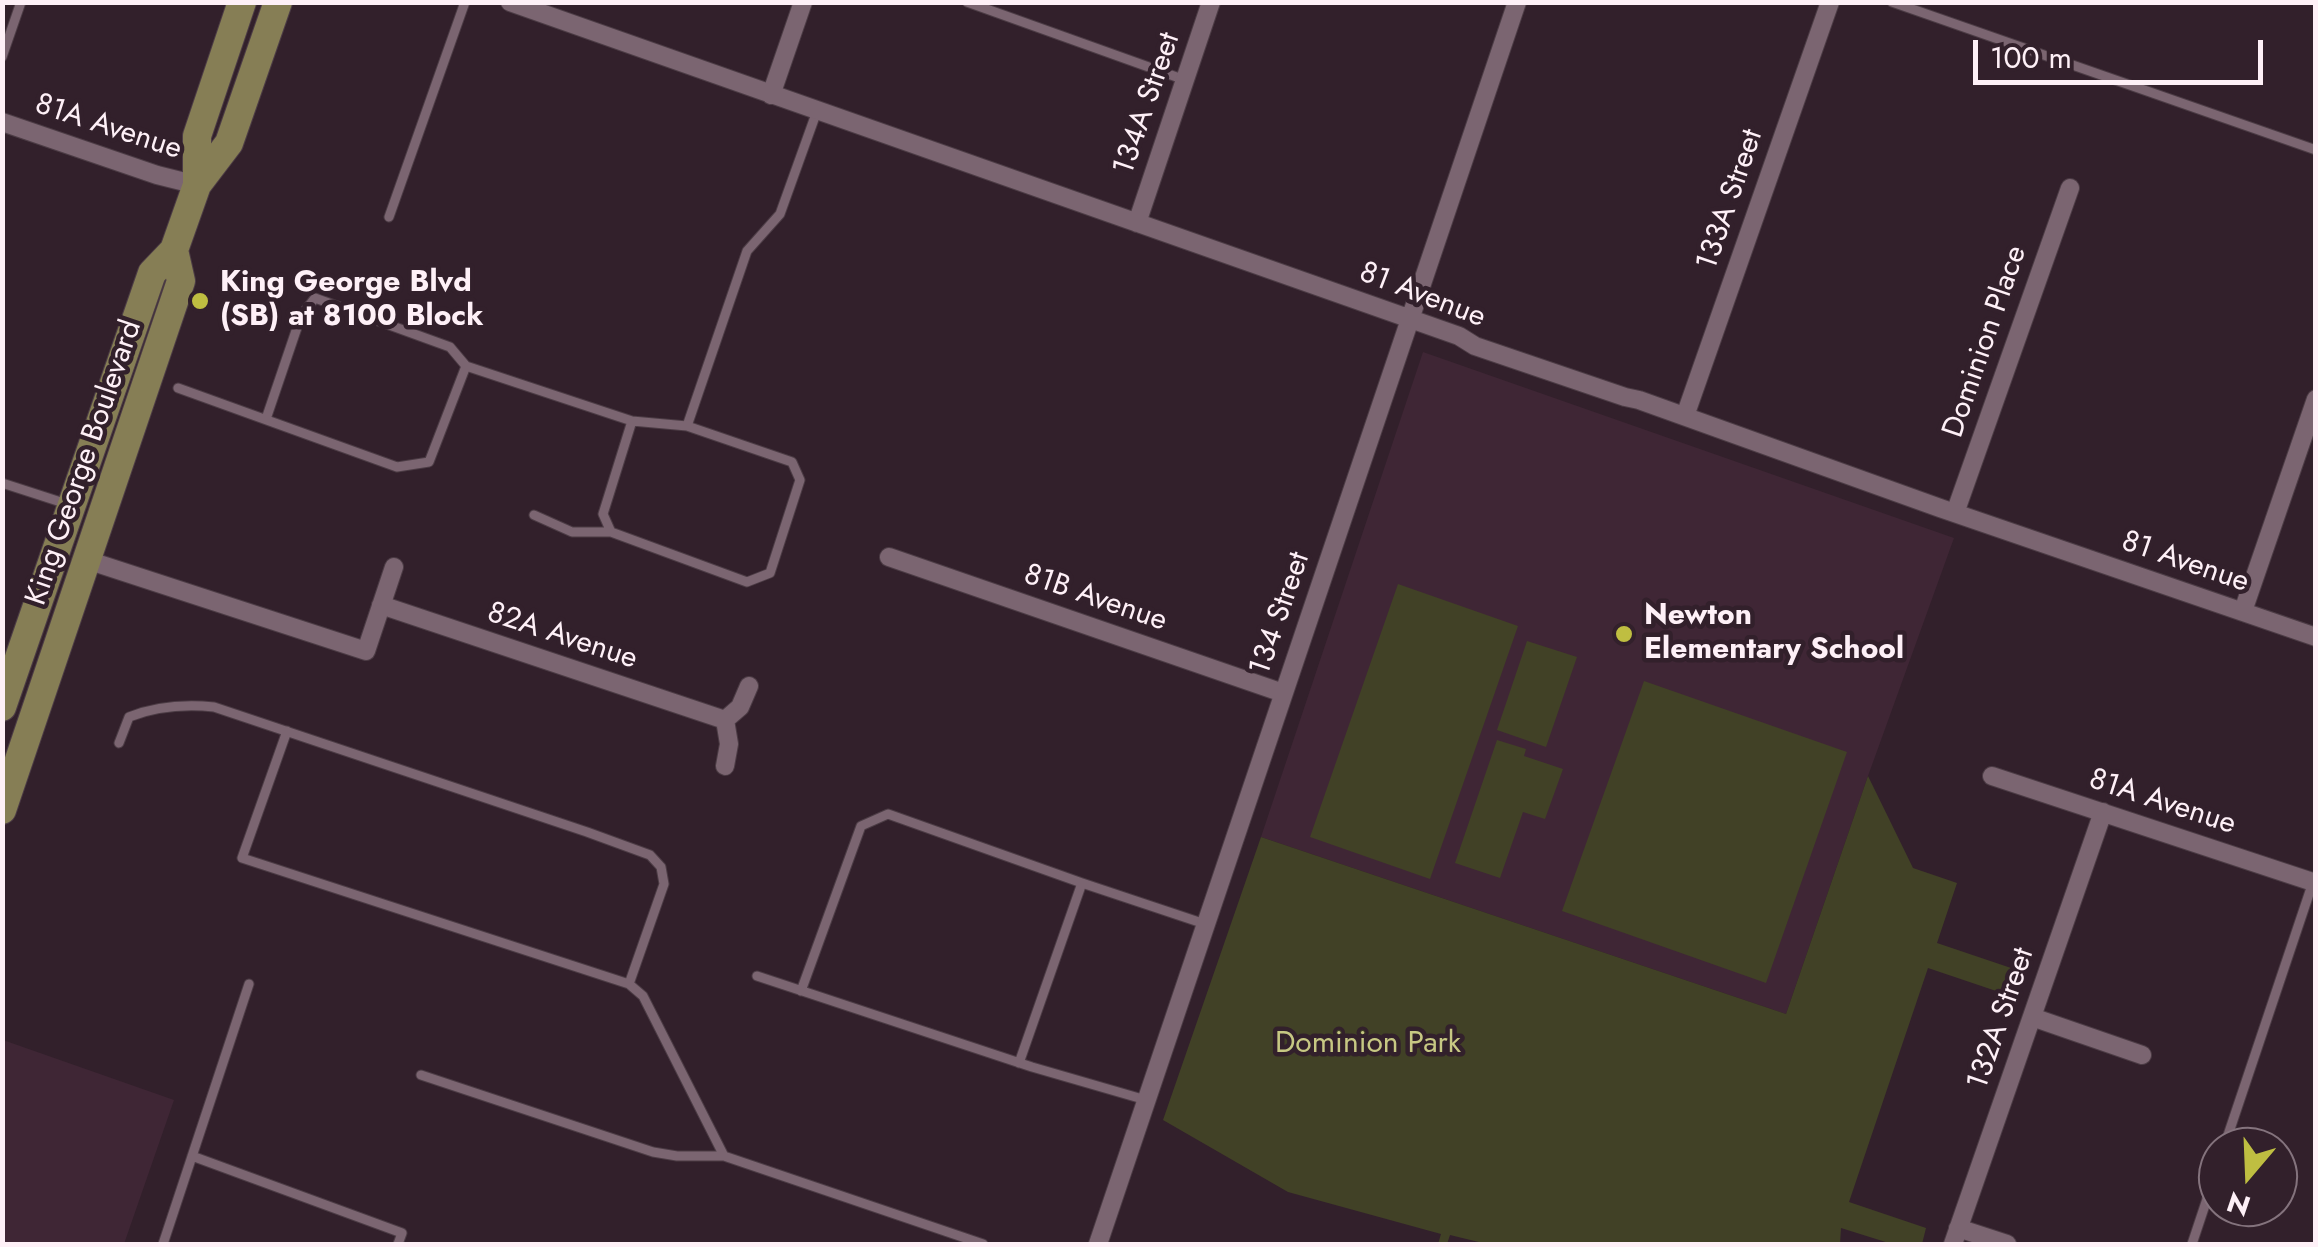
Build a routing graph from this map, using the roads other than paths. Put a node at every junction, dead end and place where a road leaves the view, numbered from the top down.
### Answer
1 (21, 2) edge
2 (242, 2) edge
3 (278, 2) edge
4 (466, 2) edge
5 (510, 2) edge
6 (802, 2) edge
7 (967, 2) edge
8 (1211, 2) edge
9 (1517, 2) edge
10 (1830, 2) edge
11 (1892, 2) edge
12 (2, 57) edge
13 (1185, 80) junction
14 (771, 95) junction
15 (817, 111) junction
16 (2, 122) edge
17 (2316, 150) edge
18 (197, 186) junction
19 (2070, 188) dead end
20 (390, 217) dead end
21 (1136, 222) junction
22 (174, 250) junction
23 (1410, 319) junction
24 (466, 366) junction
25 (178, 388) dead end
26 (2316, 399) edge
27 (1685, 416) junction
28 (266, 419) junction
29 (632, 422) junction
30 (688, 426) junction
31 (2, 484) edge
32 (71, 506) junction
33 (1955, 513) junction
34 (534, 515) dead end
35 (612, 532) junction
36 (889, 557) dead end
37 (87, 560) junction
38 (394, 568) dead end
39 (381, 606) junction
40 (2243, 611) junction
41 (2316, 637) edge
42 (749, 686) dead end
43 (1283, 693) junction
44 (2, 707) edge
45 (724, 720) junction
46 (287, 731) junction
47 (119, 743) dead end
48 (725, 766) dead end
49 (1992, 776) dead end
50 (2, 810) edge
51 (2103, 812) junction
52 (2314, 882) edge
53 (1082, 883) junction
54 (1206, 924) junction
55 (756, 976) dead end
56 (249, 984) dead end
57 (630, 984) junction
58 (801, 991) junction
59 (2032, 1017) junction
60 (2142, 1055) dead end
61 (1019, 1063) junction
62 (421, 1075) dead end
63 (1146, 1100) junction
64 (2231, 1127) edge
65 (192, 1156) junction
66 (724, 1156) junction
67 (1955, 1236) edge
68 (163, 1244) edge
69 (398, 1244) edge
70 (983, 1244) edge
71 (1098, 1244) edge
72 (2007, 1244) edge

1 - 12 lane
2 - 18 main road, King George Boulevard
3 - 18 main road, King George Boulevard
4 - 20 lane
5 - 14 street, 81 Avenue
6 - 14 street
7 - 13 lane
8 - 13 street, 134A Street
9 - 23 street, 134 Street
10 - 27 street, 133A Street
11 - 17 lane
13 - 21 street, 134A Street
14 - 15 street, 81 Avenue
15 - 21 street, 81 Avenue
15 - 30 lane
16 - 18 street, 81A Avenue
18 - 22 main road, King George Boulevard
19 - 33 street, Dominion Place
21 - 23 street, 81 Avenue
22 - 32 main road, King George Boulevard
22 - 37 main road, King George Boulevard
23 - 27 street, 81 Avenue
23 - 43 street, 134 Street
24 - 28 lane
24 - 28 lane
24 - 29 lane
25 - 28 lane
26 - 40 street
27 - 33 street, 81 Avenue
29 - 30 lane
29 - 35 lane
30 - 35 lane
31 - 32 lane
32 - 44 main road, King George Boulevard
33 - 40 street, 81 Avenue
34 - 35 lane
36 - 43 street, 81B Avenue
37 - 39 street
37 - 50 main road, King George Boulevard
38 - 39 street
39 - 45 street, 82A Avenue
40 - 41 street, 81 Avenue
42 - 45 street
43 - 54 street, 134 Street
45 - 48 street
46 - 47 lane
46 - 57 lane
46 - 57 lane
49 - 51 street, 81A Avenue
51 - 52 street, 81A Avenue
51 - 59 street, 132A Street
52 - 64 lane
53 - 54 lane
53 - 58 lane
53 - 61 lane
54 - 63 street, 134 Street
55 - 58 lane
56 - 65 lane
57 - 66 lane
58 - 61 lane
59 - 60 street
59 - 67 street, 132A Street
61 - 63 lane
62 - 66 lane
63 - 71 street, 134 Street
65 - 68 lane
65 - 69 lane
66 - 70 lane
67 - 72 street

